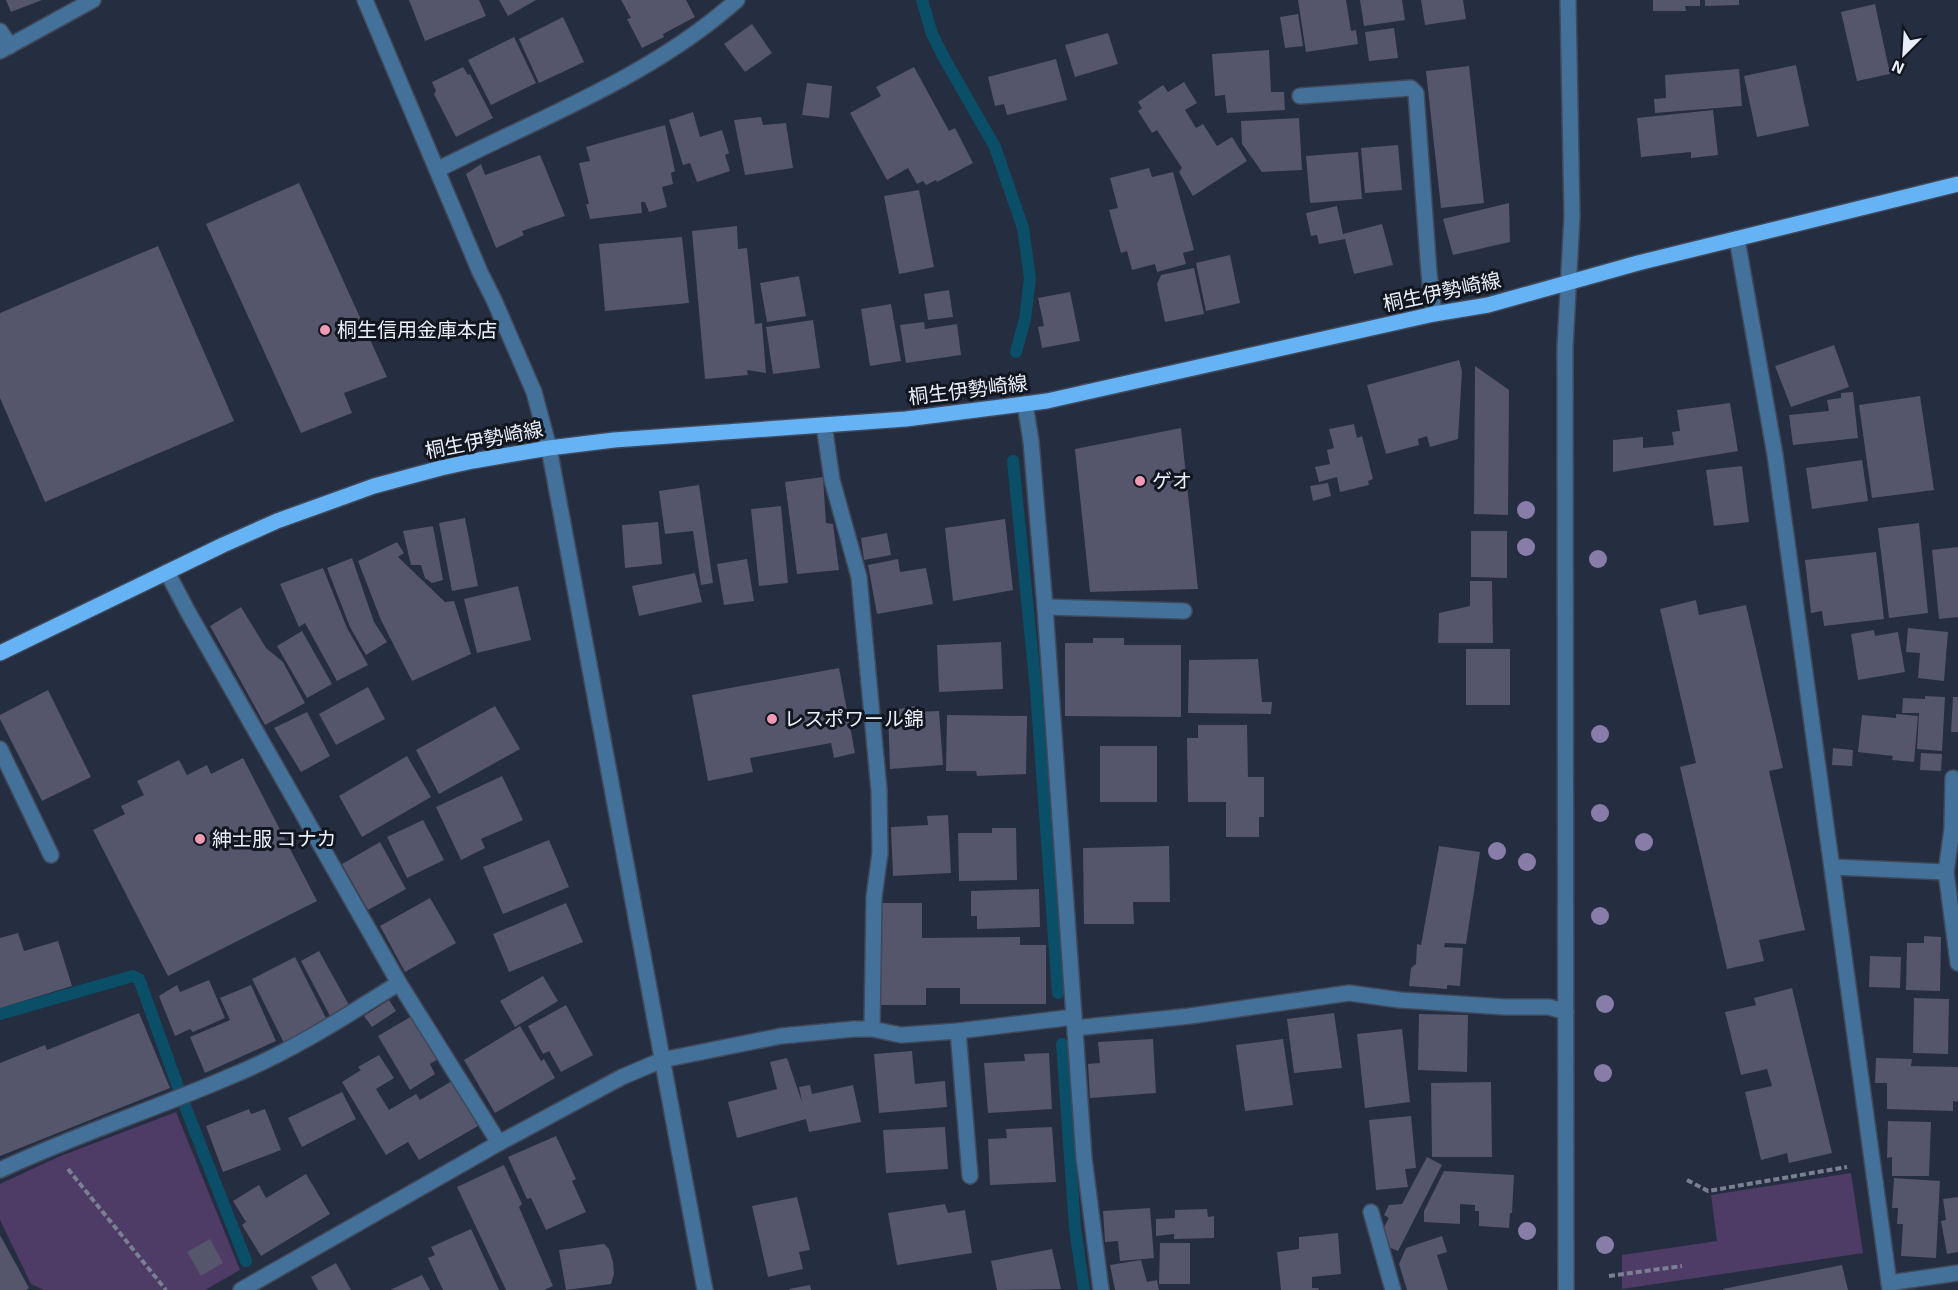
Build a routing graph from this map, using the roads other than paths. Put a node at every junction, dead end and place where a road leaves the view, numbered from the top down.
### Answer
1 (93, 0) edge
2 (365, 0) edge
3 (737, 0) edge
4 (1568, 0) edge
5 (0, 31) edge
6 (5, 48) edge
7 (1300, 96) dead end
8 (437, 170) junction
9 (1958, 184) edge
10 (1737, 238) junction
11 (1567, 284) junction
12 (1434, 314) junction
13 (1025, 404) junction
14 (825, 425) junction
15 (549, 448) junction
16 (167, 572) junction
17 (1045, 607) junction
18 (1184, 611) dead end
19 (0, 653) edge
20 (0, 749) edge
21 (1953, 778) dead end
22 (51, 855) dead end
23 (1832, 867) junction
24 (1946, 872) junction
25 (1958, 963) edge
26 (399, 983) junction
27 (1566, 1012) junction
28 (1075, 1022) junction
29 (872, 1029) junction
30 (958, 1031) junction
31 (662, 1060) junction
32 (499, 1143) junction
33 (0, 1170) edge
34 (970, 1176) dead end
35 (1371, 1212) dead end
36 (1958, 1274) edge
37 (1890, 1287) edge
38 (241, 1290) edge
39 (705, 1290) edge
40 (1101, 1290) edge
41 (1393, 1290) edge
42 (1566, 1290) edge

1 - 6 street
2 - 8 street
3 - 8 street
4 - 11 street
5 - 6 street
7 - 12 street
8 - 15 street
9 - 10 main road, 桐生伊勢崎線
10 - 11 main road, 桐生伊勢崎線
10 - 23 street
11 - 12 main road, 桐生伊勢崎線
11 - 27 street
12 - 13 main road, 桐生伊勢崎線
13 - 14 main road, 桐生伊勢崎線
13 - 17 street
14 - 15 main road, 桐生伊勢崎線
14 - 29 street
15 - 16 main road, 桐生伊勢崎線
15 - 31 street
16 - 19 main road, 桐生伊勢崎線
16 - 26 street
17 - 18 street
17 - 28 street
20 - 22 street
21 - 24 street
23 - 24 street
23 - 37 street
24 - 25 street
26 - 32 street
26 - 33 street
27 - 28 street
27 - 42 street
28 - 30 street
28 - 40 street
29 - 30 street
29 - 31 street
30 - 34 street
31 - 32 street
31 - 39 street
32 - 38 street
35 - 41 street
36 - 37 street

